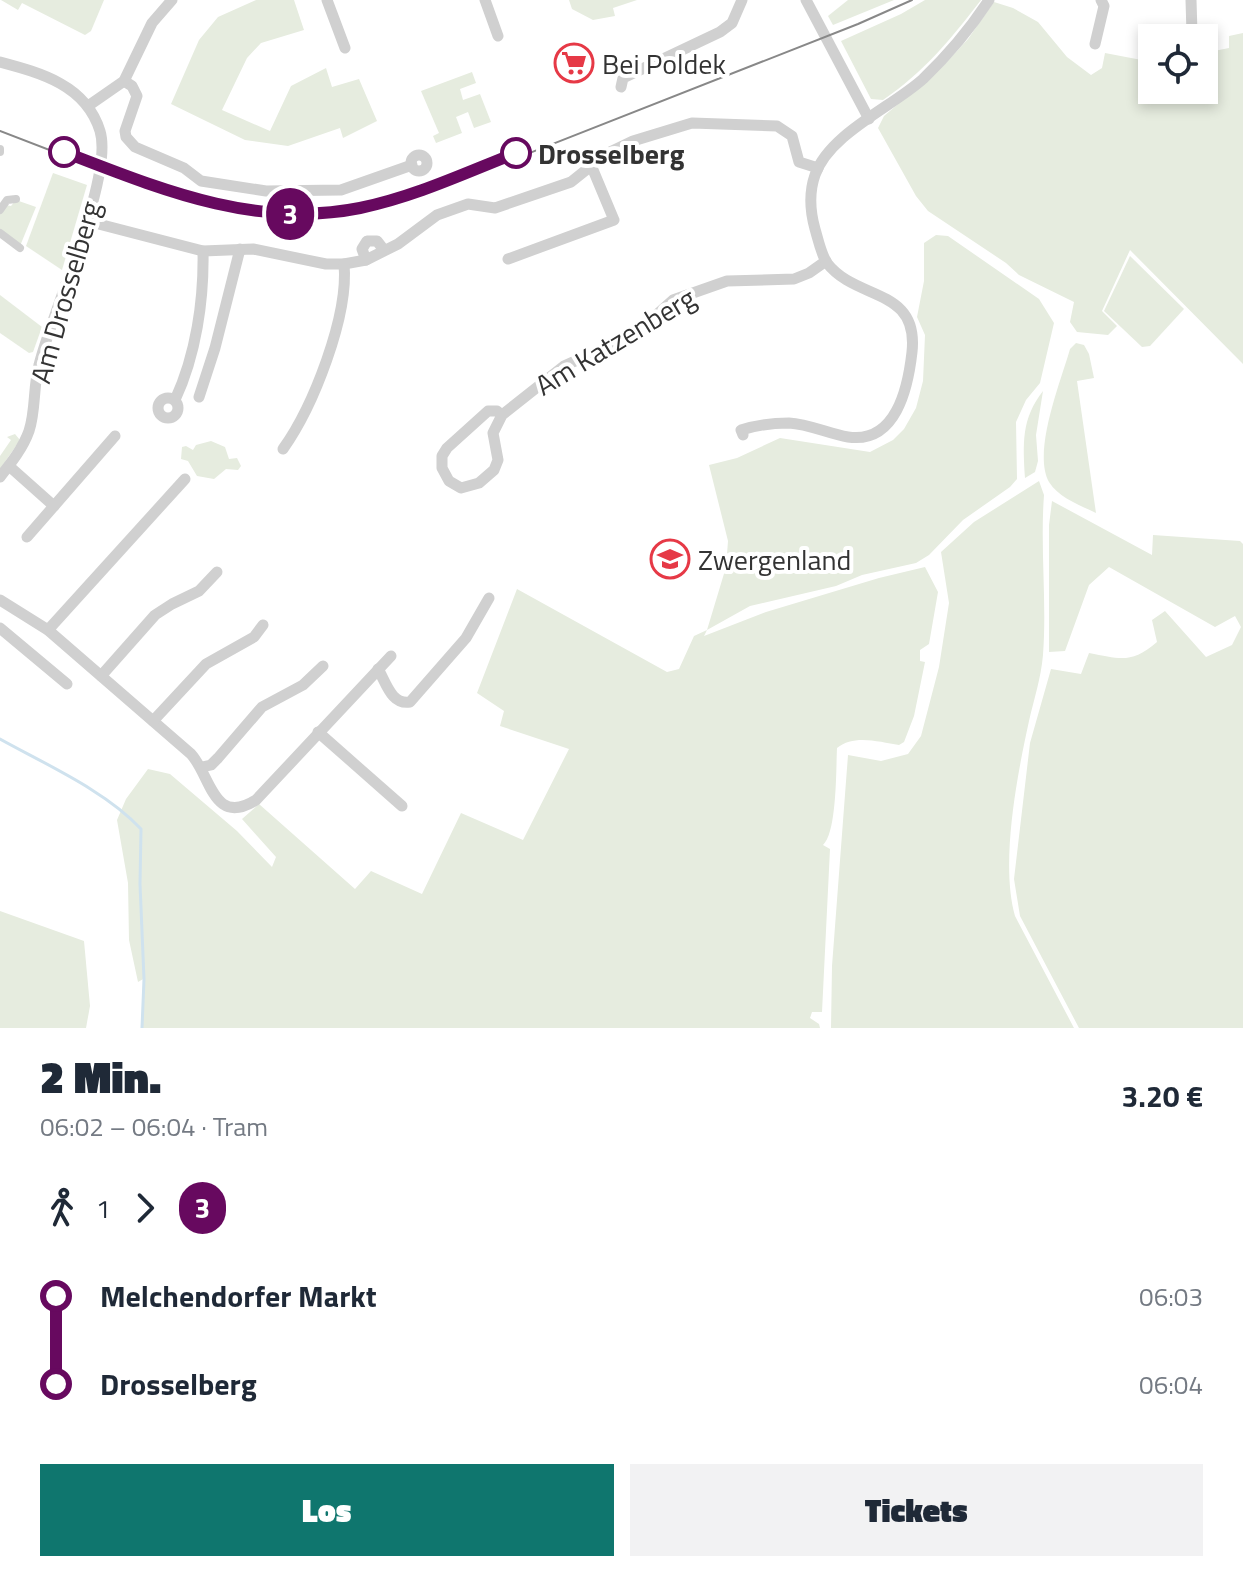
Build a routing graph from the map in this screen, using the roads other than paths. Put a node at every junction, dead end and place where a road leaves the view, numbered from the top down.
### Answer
1 (172, 0) edge
2 (327, 0) edge
3 (485, 0) edge
4 (742, 0) edge
5 (806, 0) edge
6 (989, 0) edge
7 (1101, 0) edge
8 (1191, 0) edge
9 (1192, 24) edge
10 (498, 36) dead end
11 (1095, 44) dead end
12 (345, 48) dead end
13 (0, 62) edge
14 (124, 81) junction
15 (621, 87) dead end
16 (88, 106) junction
17 (869, 119) junction
18 (412, 165) dead end
19 (591, 165) junction
20 (818, 168) junction
21 (7, 198) edge
22 (0, 210) edge
23 (87, 221) junction
24 (0, 233) edge
25 (20, 248) dead end
26 (240, 249) junction
27 (203, 251) junction
28 (515, 260) dead end
29 (826, 261) junction
30 (344, 264) junction
31 (199, 397) dead end
32 (175, 400) dead end
33 (502, 415) junction
34 (743, 435) dead end
35 (115, 436) dead end
36 (283, 449) dead end
37 (9, 466) junction
38 (0, 477) edge
39 (185, 479) dead end
40 (54, 506) junction
41 (27, 537) dead end
42 (217, 572) dead end
43 (489, 598) dead end
44 (0, 600) edge
45 (263, 625) dead end
46 (0, 628) edge
47 (48, 630) junction
48 (391, 656) dead end
49 (323, 666) dead end
50 (378, 669) junction
51 (101, 676) junction
52 (67, 684) dead end
53 (153, 721) junction
54 (318, 732) junction
55 (202, 767) junction
56 (402, 806) dead end

1 - 14 street
2 - 12 street
3 - 10 street
4 - 15 street
5 - 17 street
6 - 17 street
7 - 11 street
8 - 9 street
13 - 16 street
14 - 16 street
14 - 18 street
16 - 23 street, Am Drosselberg
17 - 20 street
19 - 20 street
19 - 28 street
19 - 30 street
20 - 29 street
21 - 22 street
23 - 27 street
23 - 37 street, Am Drosselberg
24 - 25 street
26 - 27 street
26 - 30 street
26 - 31 street
27 - 32 street
29 - 33 street, Am Katzenberg
29 - 34 street
30 - 36 street
33 - 33 street, Am Katzenberg
35 - 40 street
37 - 38 street, Am Drosselberg
37 - 40 street
39 - 47 street
40 - 41 street
42 - 51 street
43 - 50 street
44 - 47 street
45 - 53 street
46 - 52 street
47 - 51 street
48 - 50 street
49 - 55 street
50 - 54 street
51 - 53 street
53 - 55 street
54 - 55 street
54 - 56 street

